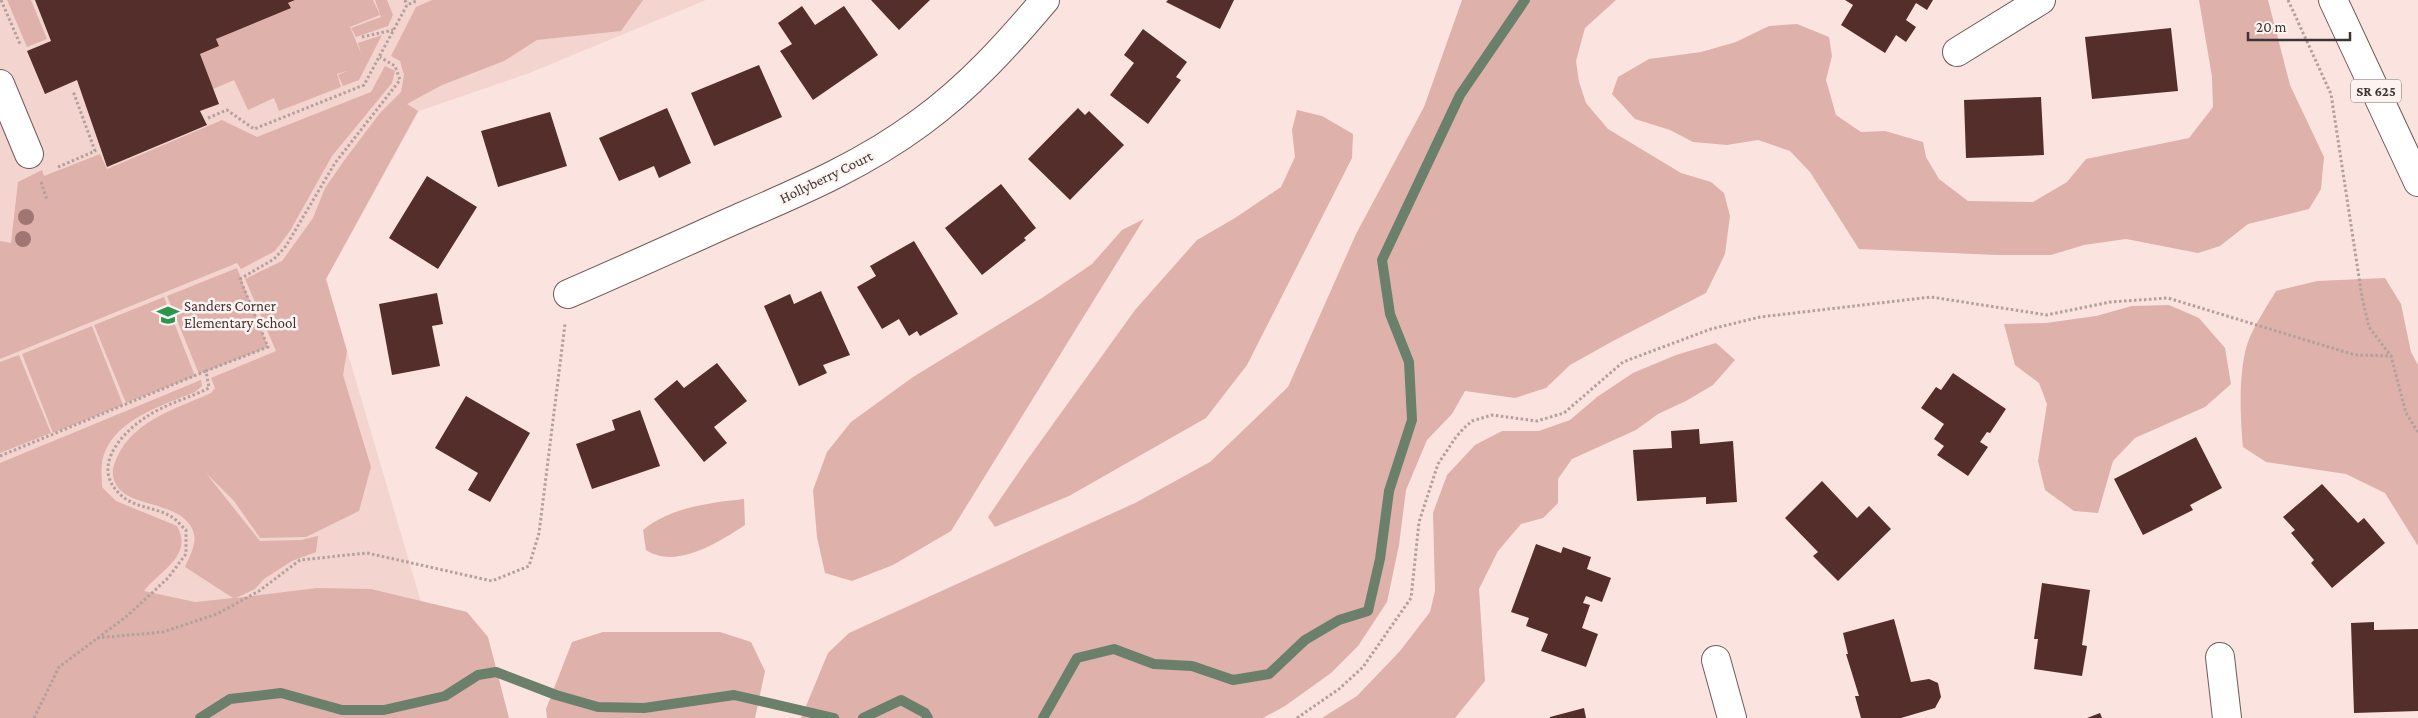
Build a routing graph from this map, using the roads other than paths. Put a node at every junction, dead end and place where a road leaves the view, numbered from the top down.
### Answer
1 (1045, 0) edge
2 (2041, 0) edge
3 (2333, 0) edge
4 (1957, 52) dead end
5 (0, 84) edge
6 (34, 165) road end
7 (2418, 182) edge
8 (568, 294) road end
9 (2220, 657) dead end
10 (1716, 660) dead end
11 (1732, 718) edge
12 (2227, 718) edge

1 - 8 street, Hollyberry Court
2 - 4 street
3 - 7 street, SR 625
5 - 6 street
9 - 12 street
10 - 11 street

